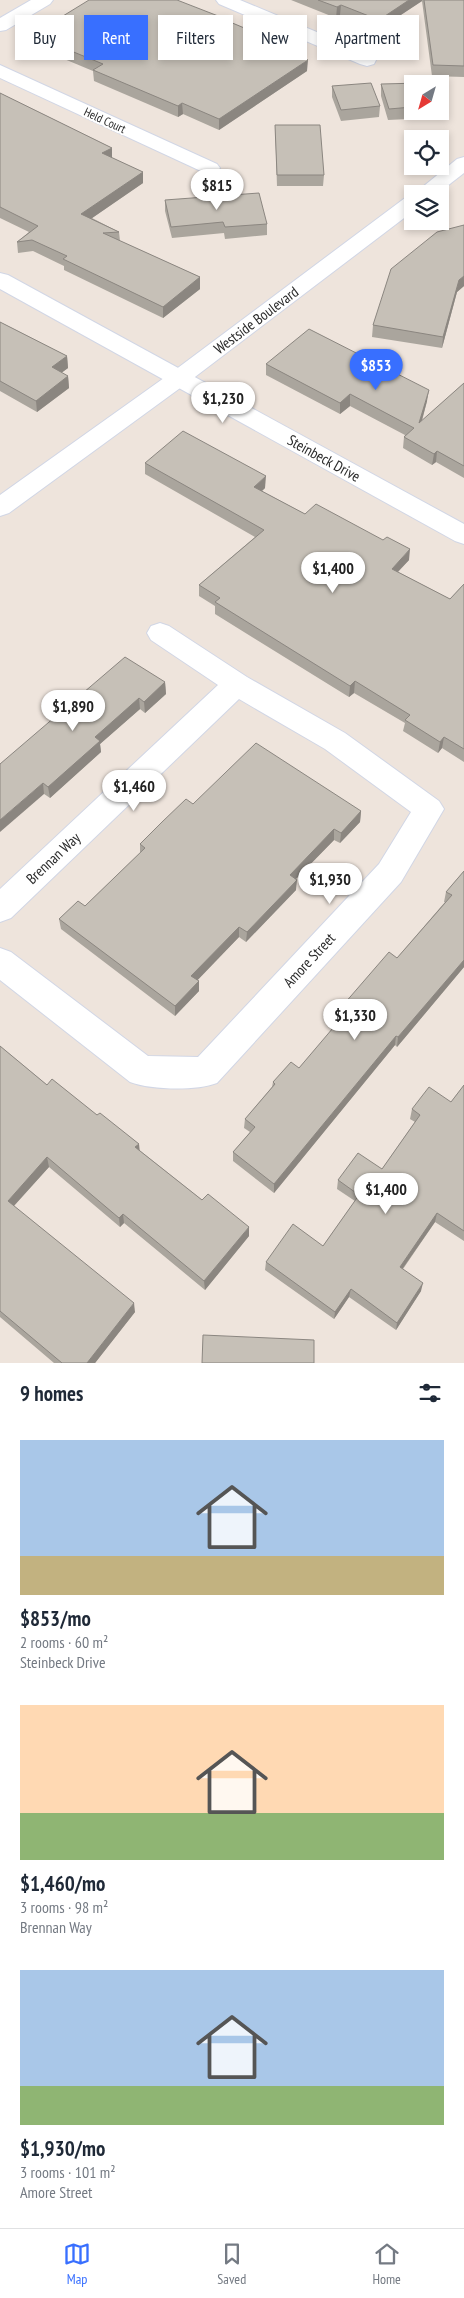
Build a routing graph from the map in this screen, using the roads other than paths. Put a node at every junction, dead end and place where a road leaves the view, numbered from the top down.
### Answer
1 (44, 0) edge
2 (225, 0) edge
3 (0, 26) edge
4 (317, 39) edge
5 (0, 71) edge
6 (464, 163) edge
7 (210, 168) dead end
8 (436, 185) edge
9 (404, 208) edge
10 (0, 280) edge
11 (179, 378) junction
12 (0, 508) edge
13 (464, 535) edge
14 (160, 633) dead end
15 (237, 684) junction
16 (0, 909) edge
17 (0, 962) edge

1 - 3 street
2 - 4 street
5 - 7 street, Held Court
6 - 8 street
9 - 11 street, Westside Boulevard
10 - 11 street, Steinbeck Drive
11 - 12 street, Westside Boulevard
11 - 13 street, Steinbeck Drive
14 - 15 street, Amore Street
15 - 16 street, Brennan Way
15 - 17 street, Amore Street

